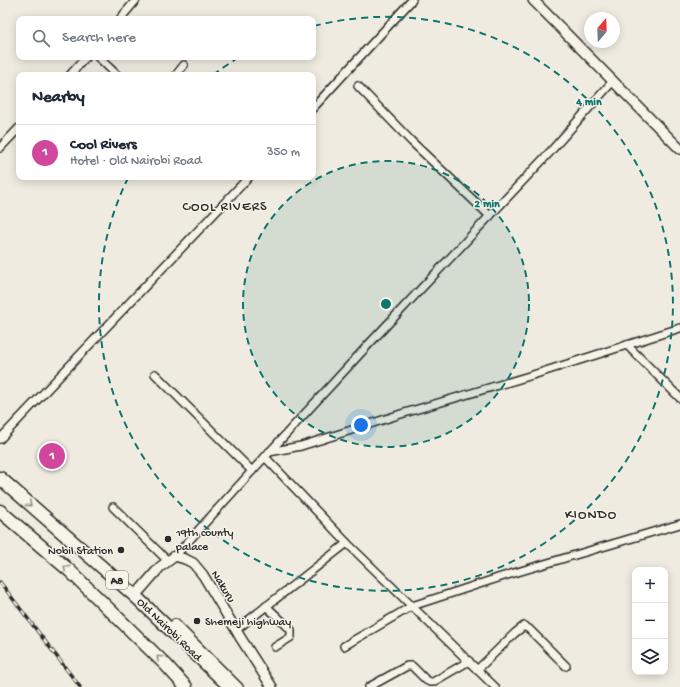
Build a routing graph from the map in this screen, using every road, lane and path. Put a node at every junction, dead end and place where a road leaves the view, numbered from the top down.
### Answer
1 (136, 0) edge
2 (412, 0) edge
3 (532, 0) edge
4 (123, 16) edge
5 (83, 60) edge
6 (101, 60) edge
7 (184, 65) dead end
8 (73, 72) edge
9 (114, 72) edge
10 (178, 72) edge
11 (613, 82) junction
12 (358, 86) dead end
13 (316, 105) edge
14 (16, 131) edge
15 (0, 148) edge
16 (680, 149) edge
17 (246, 180) edge
18 (490, 216) junction
19 (680, 328) edge
20 (627, 345) junction
21 (155, 374) dead end
22 (680, 398) edge
23 (0, 439) edge
24 (267, 455) junction
25 (252, 471) junction
26 (0, 478) edge
27 (113, 507) dead end
28 (0, 511) edge
29 (680, 524) edge
30 (347, 543) junction
31 (171, 558) junction
32 (136, 596) junction
33 (266, 606) junction
34 (412, 606) junction
35 (175, 623) dead end
36 (236, 630) junction
37 (275, 646) dead end
38 (344, 646) dead end
39 (469, 661) junction
40 (566, 666) dead end
41 (477, 670) junction
42 (186, 687) edge
43 (230, 687) edge
44 (239, 687) edge
45 (272, 687) edge
46 (369, 687) edge
47 (495, 687) edge

1 - 4 street
2 - 13 street
3 - 11 main road
5 - 8 street
6 - 9 street
7 - 10 street
11 - 16 main road
11 - 18 street
12 - 18 street
14 - 15 street
17 - 23 street
18 - 24 street
19 - 20 street
20 - 22 street
20 - 24 street
21 - 25 street
24 - 25 street
24 - 30 street
25 - 31 street
26 -> 32 highway, Old Nairobi Road / A8
27 - 31 street
42 -> 28 highway, A8
29 - 34 street
30 - 33 street
30 - 34 street
31 - 32 main road
31 - 36 main road, Nakuru
32 - 43 highway, Old Nairobi Road / A8
33 - 36 street
33 - 37 street
34 - 38 street
34 - 39 street
35 - 44 street
36 - 45 main road, Nakuru
39 - 41 street
39 - 46 street
40 - 41 street
41 - 47 street

